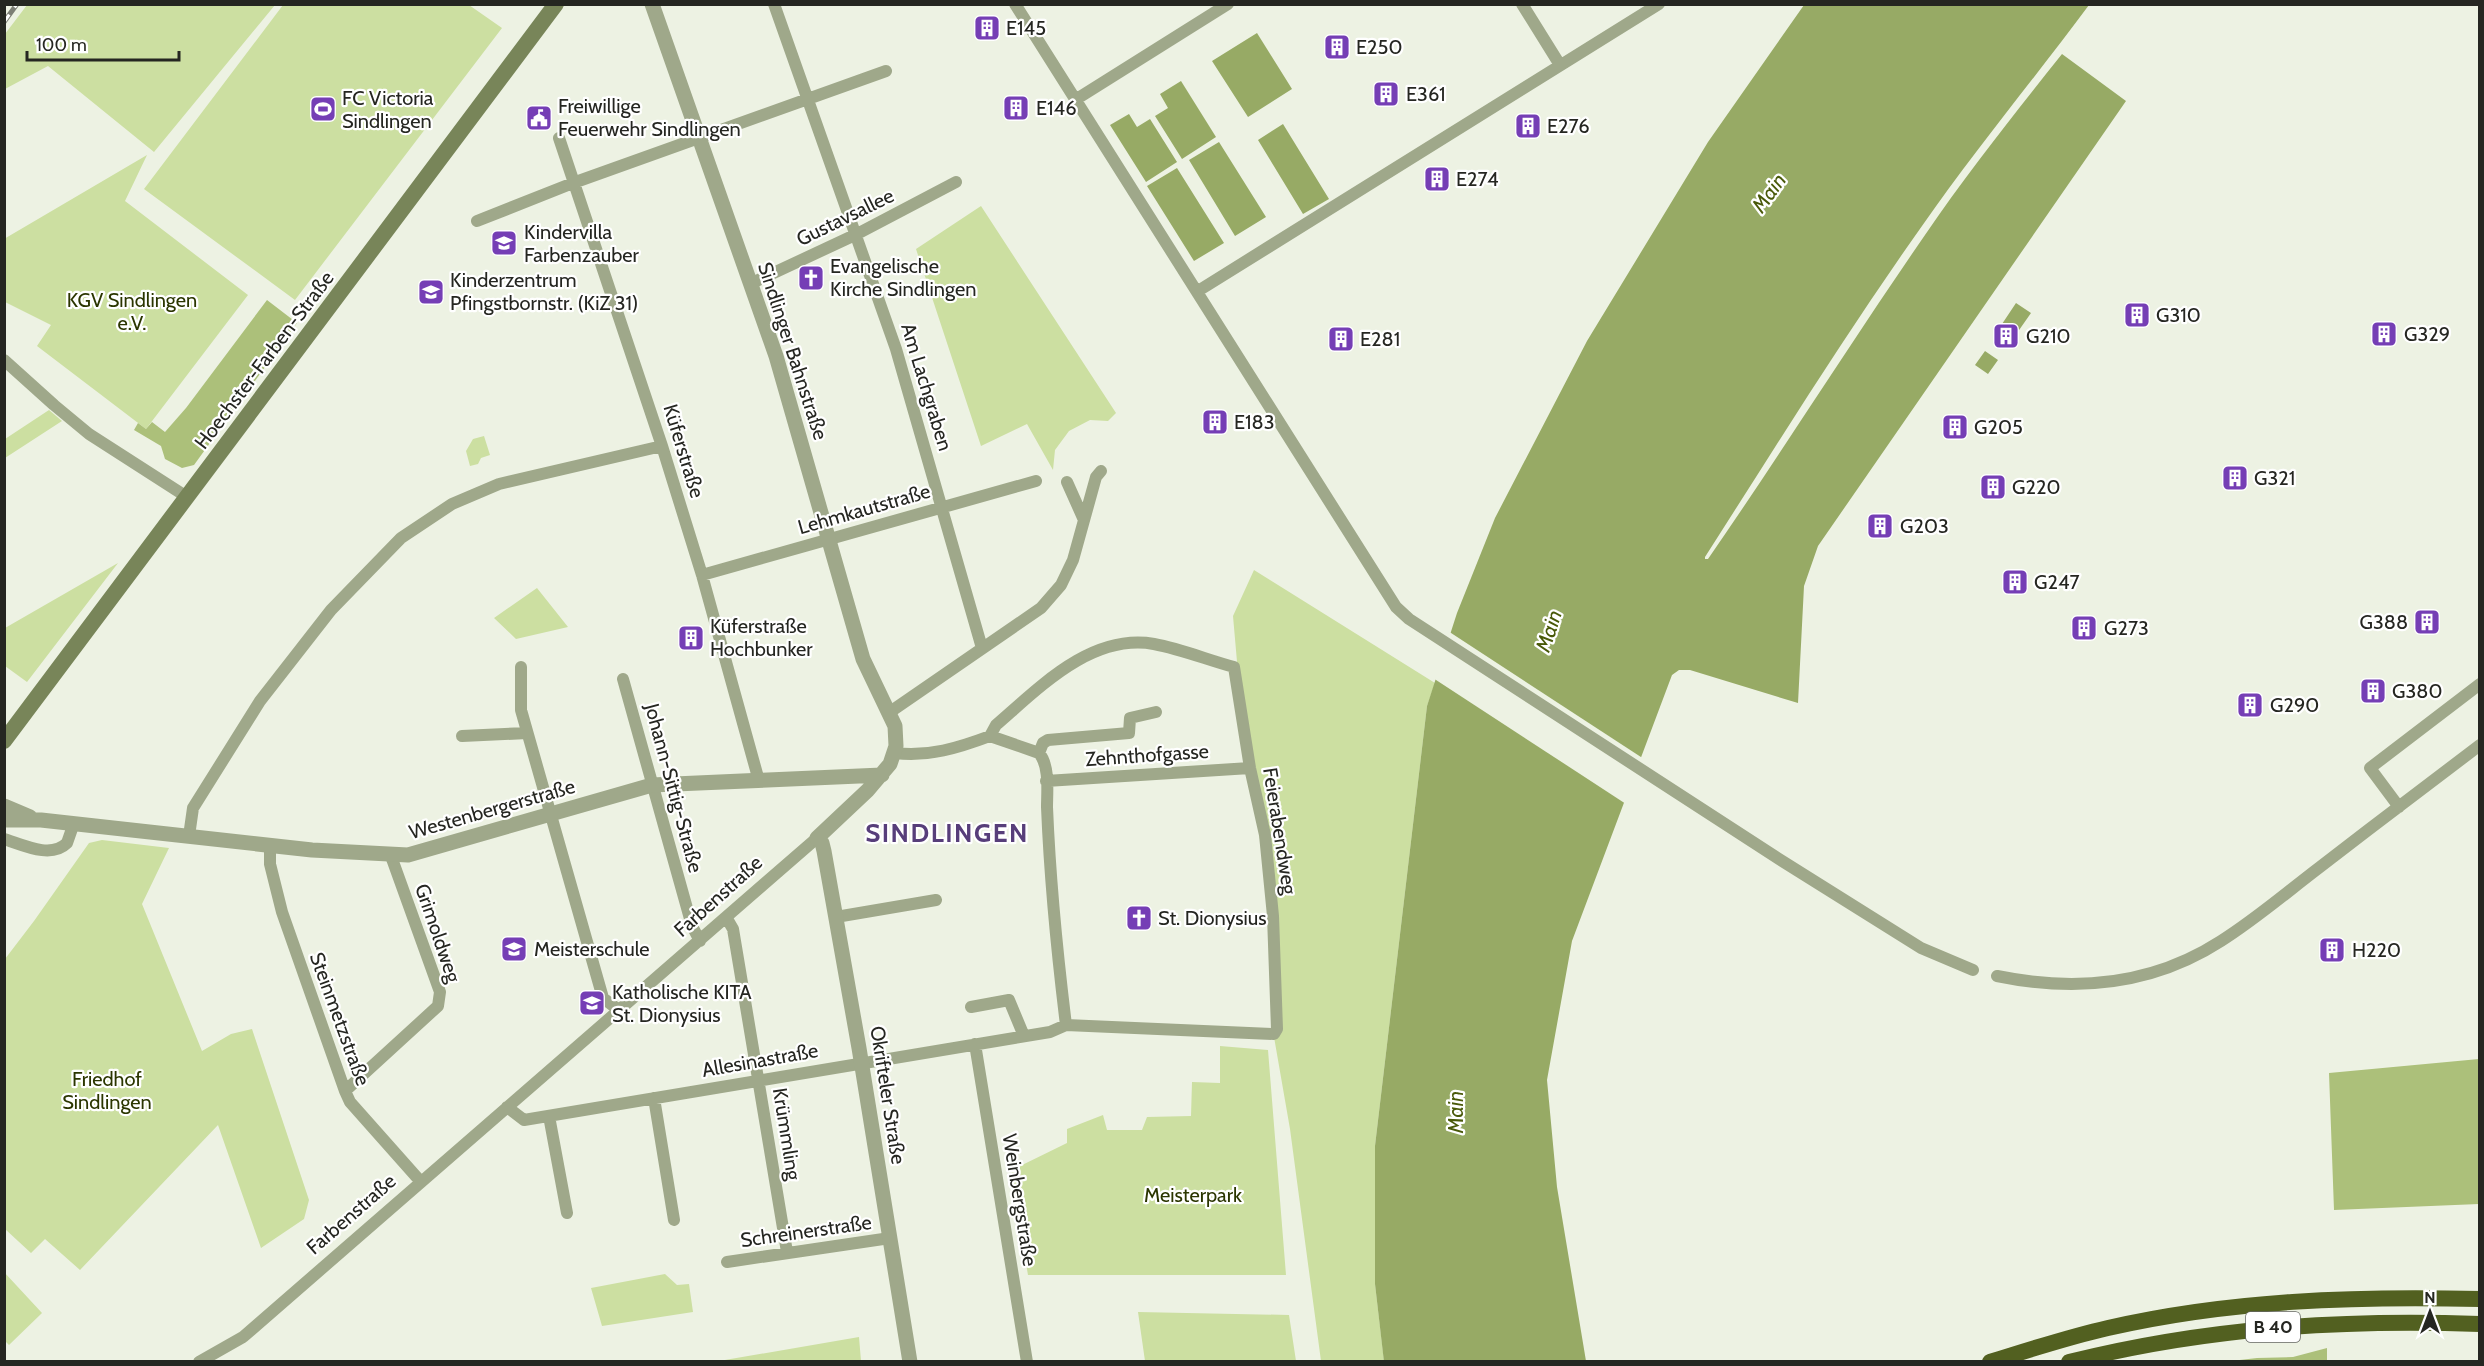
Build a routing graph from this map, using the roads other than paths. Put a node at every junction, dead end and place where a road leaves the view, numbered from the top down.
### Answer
1 (556, 4) edge
2 (652, 4) edge
3 (774, 4) edge
4 (1015, 4) edge
5 (1228, 4) edge
6 (1522, 4) edge
7 (1659, 4) edge
8 (1560, 65) junction
9 (886, 71) dead end
10 (808, 99) junction
11 (1075, 100) junction
12 (559, 138) dead end
13 (699, 138) junction
14 (956, 182) dead end
15 (573, 183) junction
16 (477, 221) dead end
17 (857, 234) junction
18 (750, 284) junction
19 (1198, 291) junction
20 (4, 360) edge
21 (662, 446) junction
22 (1101, 471) dead end
23 (1036, 481) dead end
24 (1067, 482) dead end
25 (187, 498) junction
26 (942, 507) junction
27 (1084, 520) junction
28 (828, 538) junction
29 (702, 575) junction
30 (982, 648) junction
31 (521, 667) dead end
32 (623, 679) dead end
33 (2480, 684) edge
34 (890, 711) junction
35 (1156, 711) dead end
36 (527, 733) junction
37 (462, 736) dead end
38 (990, 736) junction
39 (4, 741) edge
40 (2480, 745) edge
41 (895, 753) junction
42 (1039, 753) junction
43 (1250, 768) junction
44 (882, 775) junction
45 (759, 781) junction
46 (1046, 781) junction
47 (652, 785) junction
48 (4, 806) edge
49 (2399, 807) junction
50 (550, 814) junction
51 (4, 820) edge
52 (41, 820) junction
53 (74, 823) junction
54 (189, 836) junction
55 (817, 838) junction
56 (4, 839) edge
57 (270, 845) junction
58 (391, 856) junction
59 (936, 900) dead end
60 (726, 916) junction
61 (836, 917) junction
62 (700, 940) junction
63 (1972, 970) dead end
64 (1997, 976) dead end
65 (971, 1007) dead end
66 (620, 1011) junction
67 (1066, 1025) junction
68 (1271, 1035) joint
69 (1024, 1036) junction
70 (975, 1044) junction
71 (861, 1062) junction
72 (758, 1080) junction
73 (345, 1091) junction
74 (654, 1098) junction
75 (507, 1107) junction
76 (549, 1116) junction
77 (421, 1182) junction
78 (567, 1213) dead end
79 (674, 1220) dead end
80 (890, 1238) junction
81 (787, 1252) junction
82 (727, 1262) dead end
83 (2480, 1299) edge
84 (2480, 1324) edge
85 (199, 1362) edge
86 (910, 1362) edge
87 (1027, 1362) edge
88 (1990, 1362) edge
89 (2069, 1362) edge

1 - 25 main road, Hoechster-Farben-Straße
2 - 13 street, Sindlinger Bahnstraße
3 - 10 street, Am Lachgraben
4 - 11 street
5 - 11 street
6 - 8 street
7 - 8 street
8 - 19 street
9 - 10 street
10 - 13 street
10 - 17 street, Am Lachgraben
11 - 19 street
12 - 15 street, Küferstraße
13 - 15 street
13 - 18 street, Sindlinger Bahnstraße
14 - 17 street, Gustavsallee
15 - 16 street
15 - 21 street, Küferstraße
17 - 18 street, Gustavsallee
17 - 26 street, Am Lachgraben
18 - 28 street, Sindlinger Bahnstraße
19 - 63 street
20 - 25 street
21 - 29 street, Küferstraße
21 - 54 street
22 - 27 street
23 - 26 street, Lehmkautstraße
24 - 27 street
25 - 39 main road, Hoechster-Farben-Straße
26 - 28 street, Lehmkautstraße
26 - 30 street, Am Lachgraben
27 - 30 street
28 - 29 street, Lehmkautstraße
28 - 34 street, Sindlinger Bahnstraße
29 - 45 street, Küferstraße
30 - 34 street
31 - 36 street
32 - 47 street, Johann-Sittig-Straße
33 - 49 street
34 - 41 street
35 - 42 street
36 - 37 street
36 - 50 street
38 - 41 street
38 - 42 street
38 - 43 street, Feierabendweg
40 - 49 street
41 - 44 street, Farbenstraße
42 - 46 street
43 - 46 street, Zehnthofgasse
43 - 68 street, Feierabendweg
44 - 45 street, Westenbergerstraße
44 - 55 street, Farbenstraße
45 - 47 street, Westenbergerstraße
46 - 67 street
47 - 50 street, Westenbergerstraße
47 - 62 street, Johann-Sittig-Straße
48 - 52 street, Westenbergerstraße
49 - 64 street
50 - 58 street, Westenbergerstraße
50 - 66 street
51 - 52 street, Westenbergerstraße
52 - 53 street, Westenbergerstraße
53 - 54 street, Westenbergerstraße
53 - 56 street
54 - 57 street, Westenbergerstraße
55 - 60 street, Farbenstraße
55 - 61 street, Okrifteler Straße
57 - 58 street, Westenbergerstraße
57 - 73 street, Steinmetzstraße
58 - 73 street, Grimoldweg
59 - 61 street
60 - 62 street, Farbenstraße
60 - 72 street, Krümmling
61 - 71 street, Okrifteler Straße
62 - 66 street, Farbenstraße
65 - 69 street
66 - 75 street, Farbenstraße
67 - 68 street, Allesinastraße
67 - 69 street, Allesinastraße
69 - 70 street, Allesinastraße
70 - 71 street, Allesinastraße
70 - 87 street, Weinbergstraße
71 - 72 street, Allesinastraße
71 - 80 street, Okrifteler Straße
72 - 74 street, Allesinastraße
72 - 81 street, Krümmling
73 - 77 street, Steinmetzstraße
74 - 76 street, Allesinastraße
74 - 79 street
75 - 76 street, Allesinastraße
75 - 77 street, Farbenstraße
76 - 78 street
77 - 85 street, Farbenstraße
80 - 81 street, Schreinerstraße
80 - 86 street, Okrifteler Straße
81 - 82 street, Schreinerstraße
83 - 88 highway, B 40
84 - 89 highway, B 40

